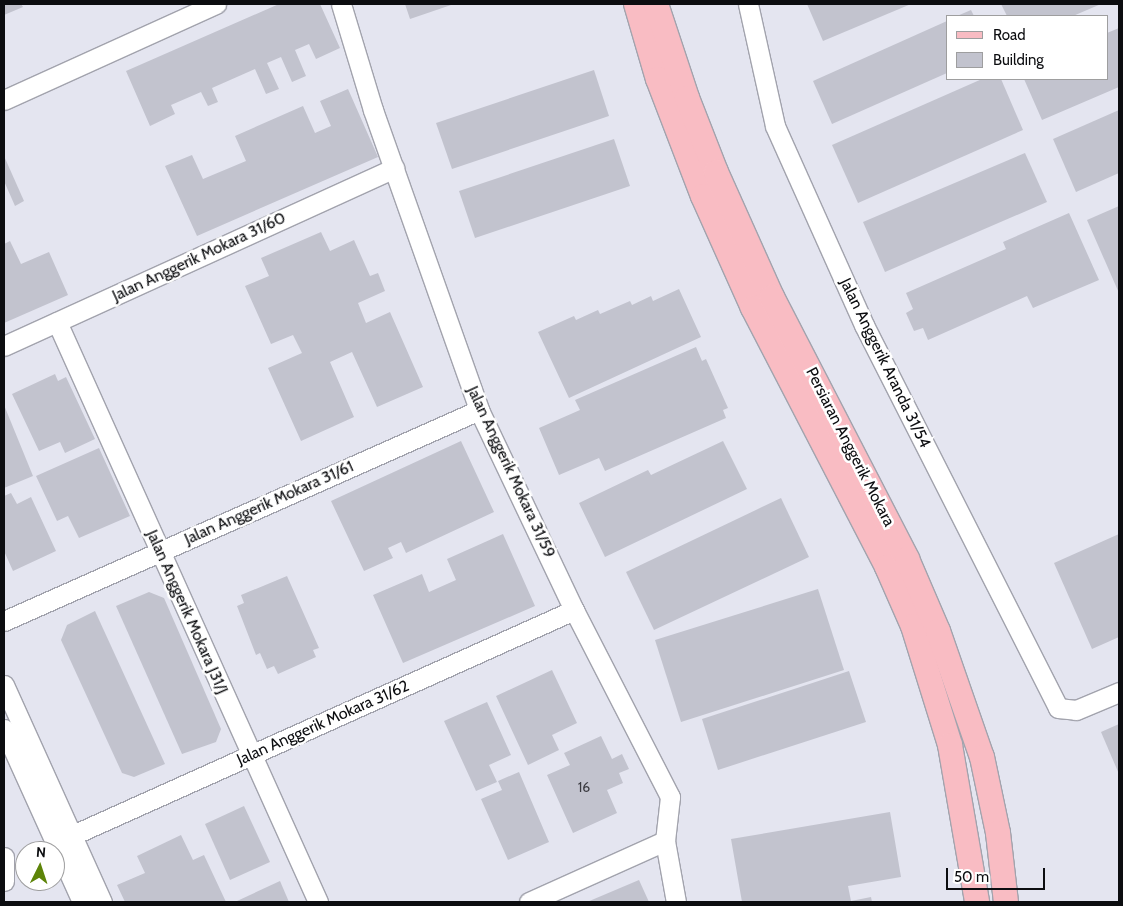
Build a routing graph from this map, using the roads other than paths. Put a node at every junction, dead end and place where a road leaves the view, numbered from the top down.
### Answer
1 (216, 4) edge
2 (341, 4) edge
3 (636, 4) edge
4 (656, 4) edge
5 (748, 4) edge
6 (4, 100) edge
7 (394, 168) junction
8 (57, 322) junction
9 (4, 346) edge
10 (478, 410) junction
11 (160, 551) junction
12 (574, 610) junction
13 (4, 621) edge
14 (4, 685) edge
15 (1119, 692) edge
16 (4, 729) edge
17 (252, 755) junction
18 (63, 839) junction
19 (665, 841) junction
20 (4, 857) edge
21 (4, 880) edge
22 (82, 902) edge
23 (102, 902) edge
24 (318, 902) edge
25 (529, 902) edge
26 (676, 902) edge
27 (977, 902) edge
28 (1006, 902) edge

1 - 6 street
2 - 7 street, Jalan Anggerik Mokara 31/59
3 - 27 main road, Persiaran Anggerik Mokara
4 - 28 main road, Persiaran Anggerik Mokara
5 - 15 street, Jalan Anggerik Aranda 31/54
7 - 8 street, Jalan Anggerik Mokara 31/60
7 - 10 street, Jalan Anggerik Mokara 31/59
8 - 9 street, Jalan Anggerik Mokara 31/60
8 - 11 street, Jalan Anggerik Mokara J31/J
10 - 11 street, Jalan Anggerik Mokara 31/61
10 - 12 street, Jalan Anggerik Mokara 31/59
11 - 13 street, Jalan Anggerik Mokara 31/61
11 - 17 street, Jalan Anggerik Mokara J31/J
12 - 17 street, Jalan Anggerik Mokara 31/62
12 - 19 street, Jalan Anggerik Mokara 31/59
14 - 18 street
16 - 18 street
17 - 18 street, Jalan Anggerik Mokara 31/62
17 - 24 street, Jalan Anggerik Mokara J31/J
18 - 22 street
18 - 23 street
19 - 25 street
19 - 26 street, Jalan Anggerik Mokara 31/59
20 - 21 street

